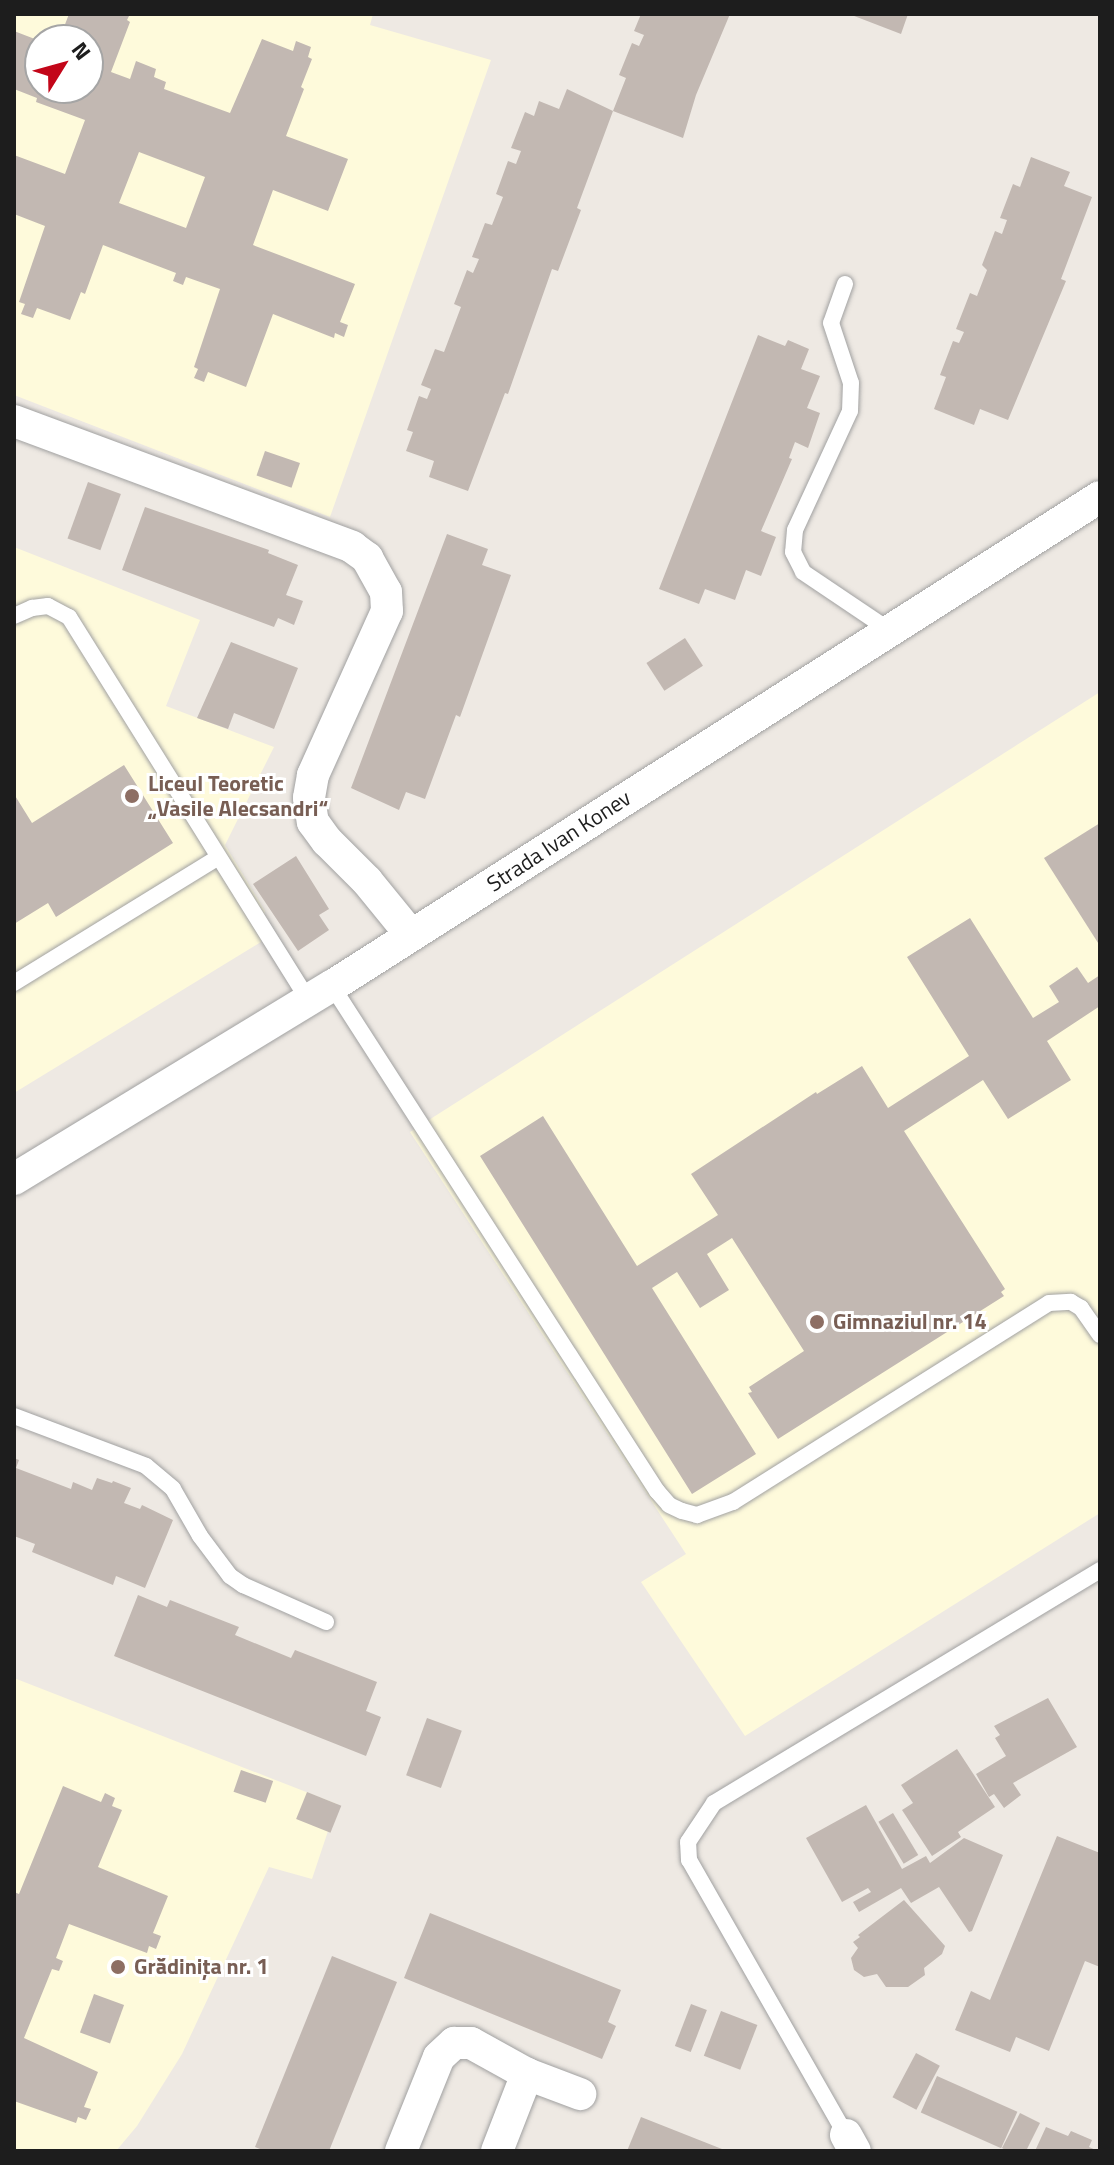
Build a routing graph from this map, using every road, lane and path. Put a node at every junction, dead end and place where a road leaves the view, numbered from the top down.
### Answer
1 (845, 284) dead end
2 (14, 421) edge
3 (1100, 497) edge
4 (14, 616) edge
5 (889, 630) junction
6 (217, 858) junction
7 (411, 935) junction
8 (14, 983) edge
9 (320, 993) junction
10 (14, 1179) edge
11 (1100, 1335) edge
12 (14, 1416) edge
13 (1100, 1570) edge
14 (326, 1622) dead end
15 (527, 2074) junction
16 (580, 2094) dead end
17 (850, 2143) edge
18 (401, 2151) edge
19 (497, 2151) edge

1 - 5 lane
2 - 7 street
3 - 5 street, Strada Ivan Konev
4 - 6 lane
5 - 7 street, Strada Ivan Konev
6 - 8 lane
6 - 9 lane
7 - 9 street, Strada Ivan Konev
9 - 10 street, Strada Ivan Konev
9 - 11 lane
12 - 14 lane
13 - 17 lane
15 - 16 street
15 - 18 street
15 - 19 street

